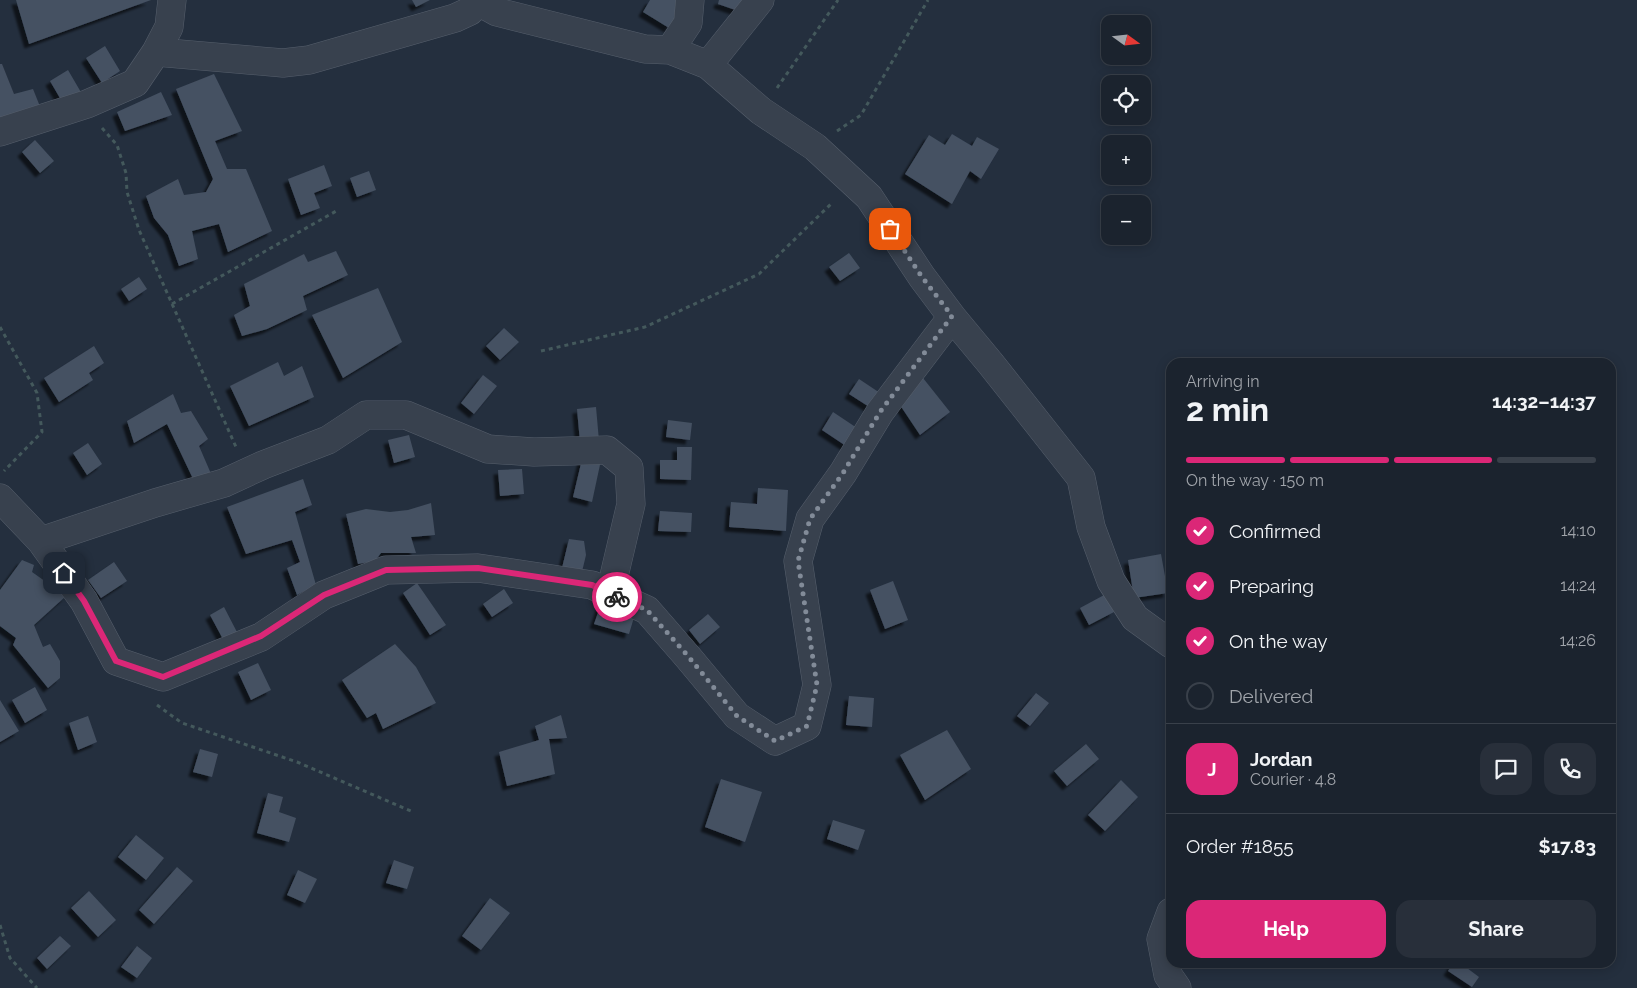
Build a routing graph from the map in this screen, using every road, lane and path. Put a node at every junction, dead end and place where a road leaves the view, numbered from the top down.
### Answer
1 (172, 0) edge
2 (690, 0) edge
3 (760, 0) edge
4 (838, 0) edge
5 (928, 0) edge
6 (493, 4) edge
7 (670, 50) junction
8 (156, 52) junction
9 (708, 65) junction
10 (87, 104) junction
11 (761, 111) junction
12 (0, 132) edge
13 (796, 134) junction
14 (853, 182) junction
15 (338, 210) dead end
16 (172, 304) junction
17 (952, 316) junction
18 (0, 327) edge
19 (541, 351) dead end
20 (248, 473) junction
21 (0, 475) edge
22 (0, 498) edge
23 (41, 541) junction
24 (610, 593) junction
25 (1166, 640) edge
26 (155, 704) dead end
27 (413, 812) dead end
28 (0, 925) edge
29 (1166, 926) edge
30 (1166, 965) edge
31 (1167, 968) edge
32 (37, 988) edge
33 (1177, 988) edge

1 - 8 street
2 - 7 street
3 - 9 street
4 - 11 path
5 - 13 path
6 - 7 street
6 - 8 street
7 - 9 street
8 - 10 street
9 - 11 street
10 - 12 street
10 - 16 path
11 - 13 street
13 - 14 street
14 - 17 street
14 - 19 path
15 - 16 path
16 - 20 path
17 - 24 street
17 - 25 street
18 - 21 path
20 - 23 street
20 - 24 street
22 - 23 street
23 - 24 street
26 - 27 path
28 - 32 path
29 - 30 street
31 - 33 street

